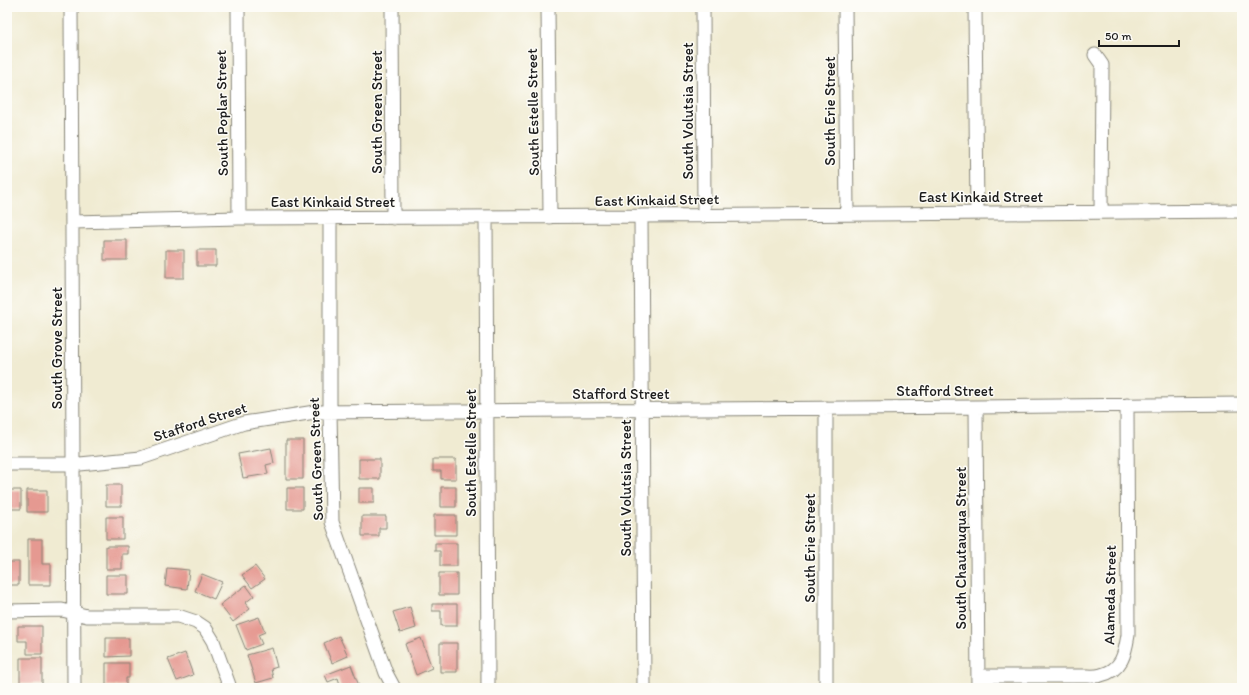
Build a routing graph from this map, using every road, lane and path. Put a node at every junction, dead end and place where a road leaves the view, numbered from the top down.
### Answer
1 (71, 7) edge
2 (238, 7) edge
3 (392, 7) edge
4 (548, 7) edge
5 (703, 7) edge
6 (845, 7) edge
7 (975, 7) edge
8 (1095, 55) dead end
9 (1242, 211) edge
10 (1101, 212) junction
11 (977, 213) junction
12 (847, 214) junction
13 (641, 216) junction
14 (704, 216) junction
15 (486, 217) junction
16 (550, 217) junction
17 (239, 218) junction
18 (330, 218) junction
19 (393, 218) junction
20 (73, 222) junction
21 (1242, 404) edge
22 (1127, 405) junction
23 (976, 407) junction
24 (826, 408) junction
25 (642, 409) junction
26 (486, 411) junction
27 (330, 412) junction
28 (7, 464) edge
29 (74, 464) junction
30 (7, 611) edge
31 (74, 613) junction
32 (978, 682) edge
33 (229, 685) dead end
34 (74, 688) edge
35 (394, 688) edge
36 (488, 688) edge
37 (644, 688) edge
38 (826, 688) edge

1 - 20 street, South Grove Street
2 - 17 street, South Poplar Street
3 - 19 street, South Green Street
4 - 16 street, South Estelle Street
5 - 14 street, South Volutsia Street
6 - 12 street, South Erie Street
7 - 11 street
8 - 10 street
9 - 10 street, East Kinkaid Street
10 - 11 street, East Kinkaid Street
11 - 12 street, East Kinkaid Street
12 - 14 street, East Kinkaid Street
13 - 14 street, East Kinkaid Street
13 - 16 street, East Kinkaid Street
13 - 25 street, South Volutsia Street
15 - 16 street, East Kinkaid Street
15 - 19 street, East Kinkaid Street
15 - 26 street, South Estelle Street
17 - 18 street, East Kinkaid Street
17 - 20 street, East Kinkaid Street
18 - 19 street, East Kinkaid Street
18 - 27 street, South Green Street
20 - 29 street, South Grove Street
21 - 22 street, Stafford Street
22 - 23 street, Stafford Street
22 - 32 street, Alameda Street
23 - 24 street, Stafford Street
23 - 32 street, South Chautauqua Street
24 - 25 street, Stafford Street
24 - 38 street, South Erie Street
25 - 26 street, Stafford Street
25 - 37 street, South Volutsia Street
26 - 27 street, Stafford Street
26 - 36 street, South Estelle Street
27 - 29 street, Stafford Street
27 - 35 street, South Green Street
28 - 29 street, Stafford Street
29 - 31 street, South Grove Street
30 - 31 street
31 - 33 street
31 - 34 street, South Grove Street

